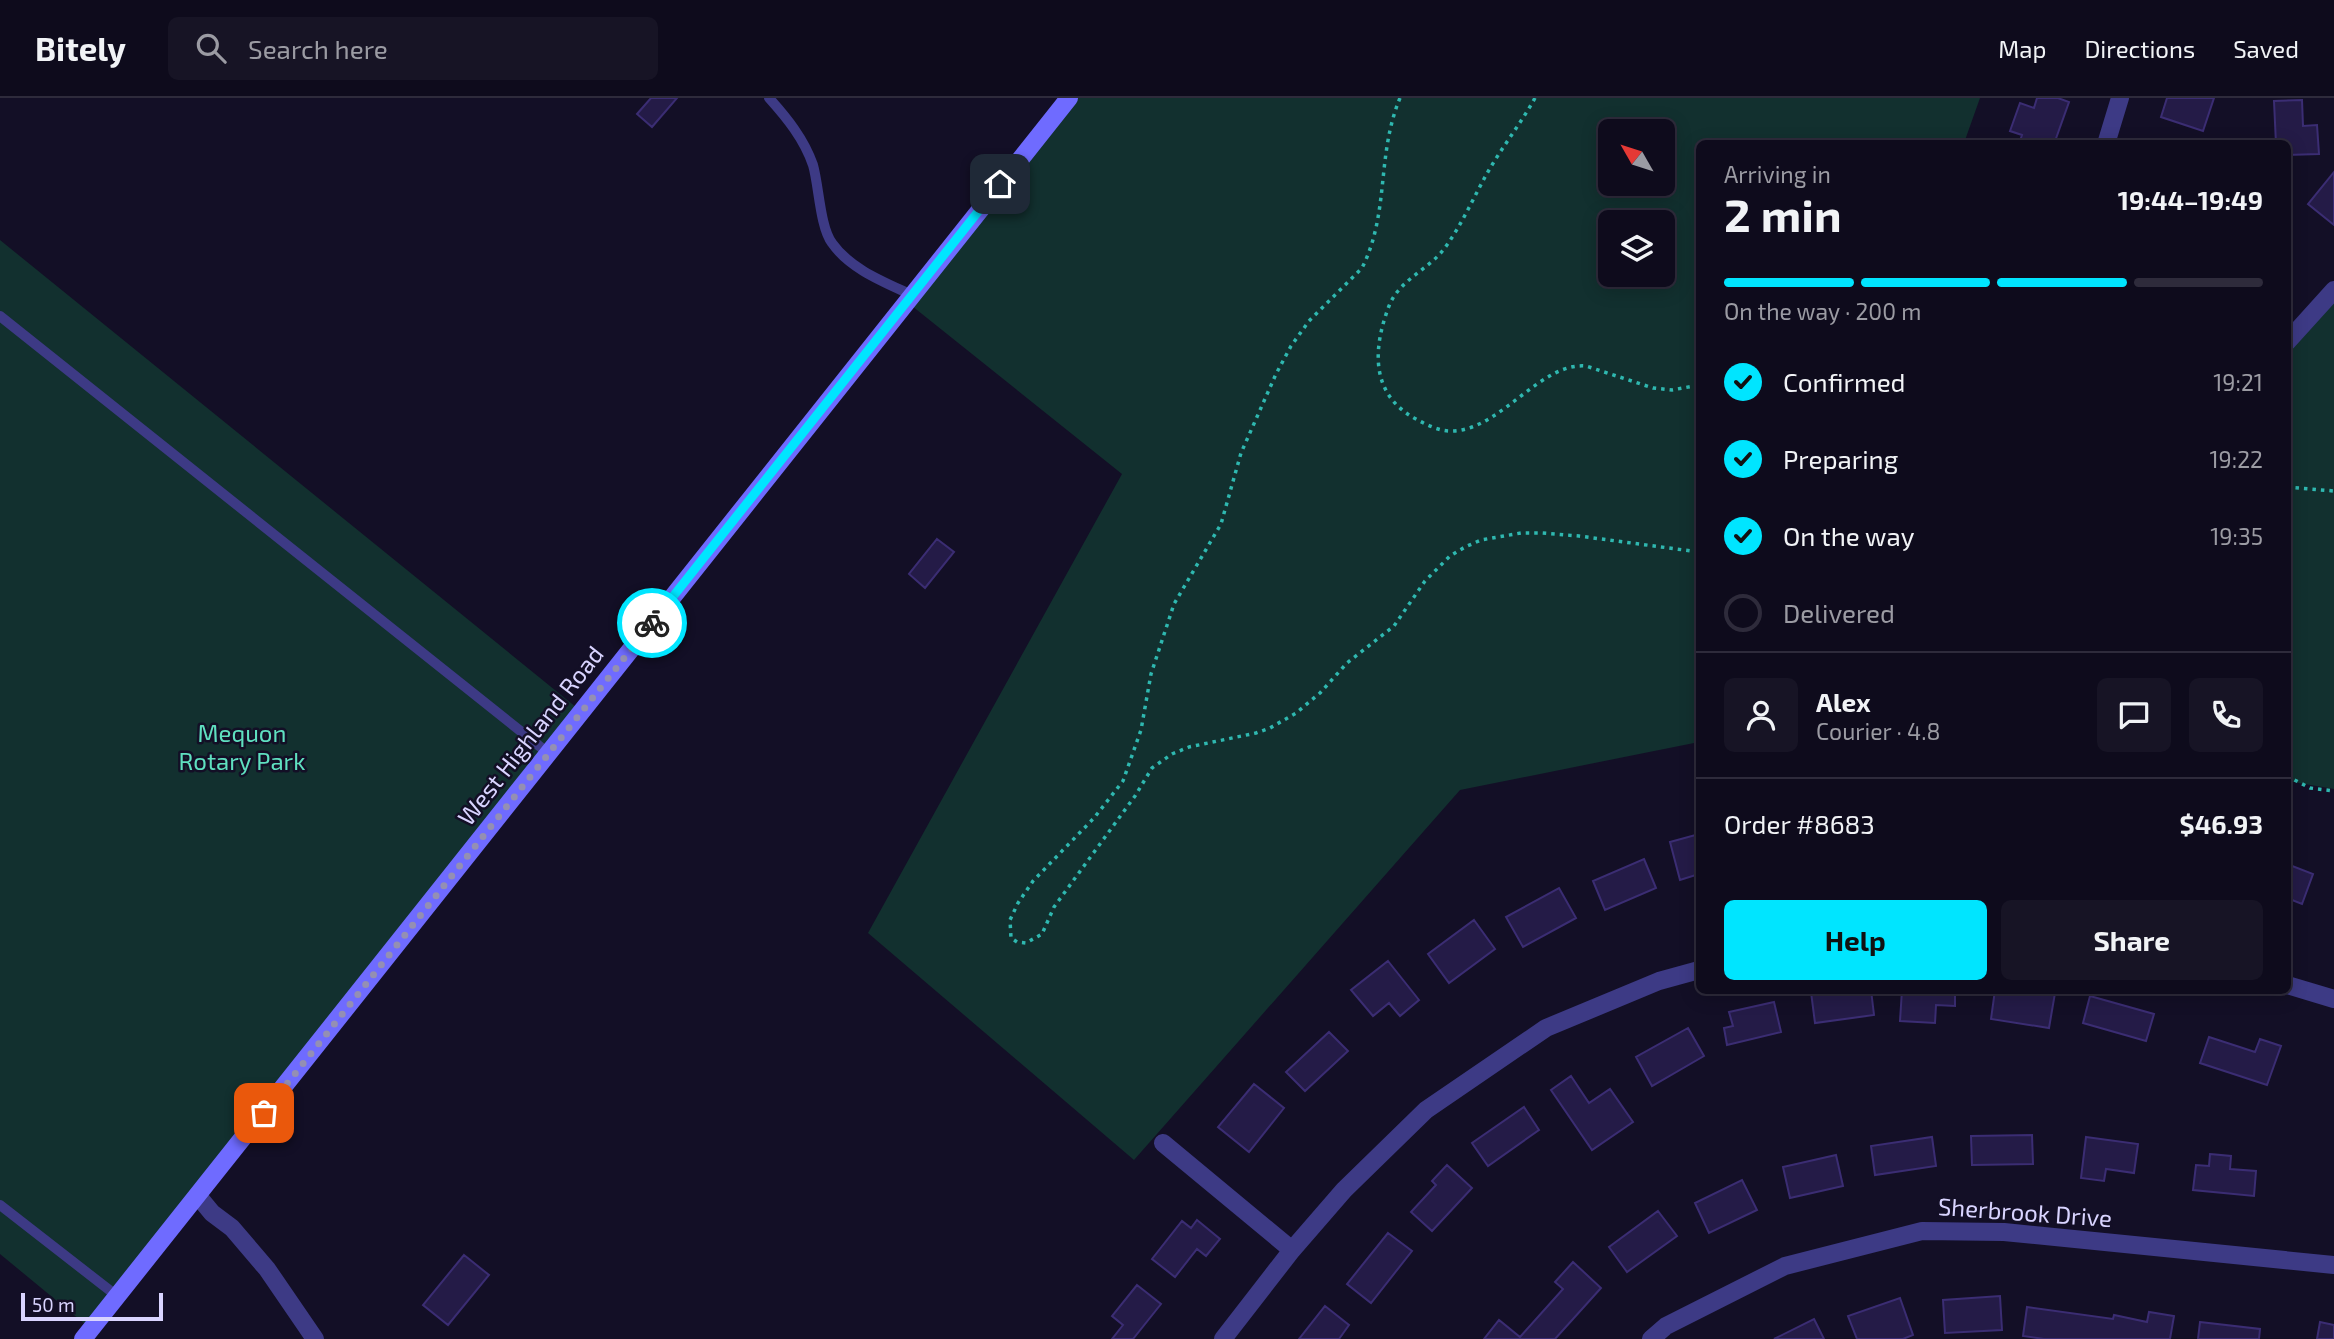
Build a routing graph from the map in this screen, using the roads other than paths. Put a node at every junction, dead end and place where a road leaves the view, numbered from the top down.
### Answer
1 (769, 98) edge
2 (1069, 98) edge
3 (2120, 98) edge
4 (2107, 140) edge
5 (2334, 290) edge
6 (912, 295) junction
7 (0, 316) edge
8 (2291, 338) edge
9 (548, 754) junction
10 (1696, 971) edge
11 (2291, 986) edge
12 (2334, 999) edge
13 (1163, 1143) dead end
14 (198, 1196) junction
15 (0, 1205) edge
16 (1292, 1250) junction
17 (2334, 1265) edge
18 (117, 1296) junction
19 (83, 1339) edge
20 (315, 1339) edge
21 (1223, 1339) edge
22 (1651, 1339) edge

1 - 6 lane
2 - 6 main road, West Highland Road
3 - 4 street
5 - 8 street
6 - 9 main road, West Highland Road
7 - 9 lane
9 - 14 main road, West Highland Road
10 - 16 street
11 - 12 street
13 - 16 street
14 - 18 main road, West Highland Road
14 - 20 street
15 - 18 lane
16 - 21 street
17 - 22 street, Sherbrook Drive
18 - 19 main road, West Highland Road

